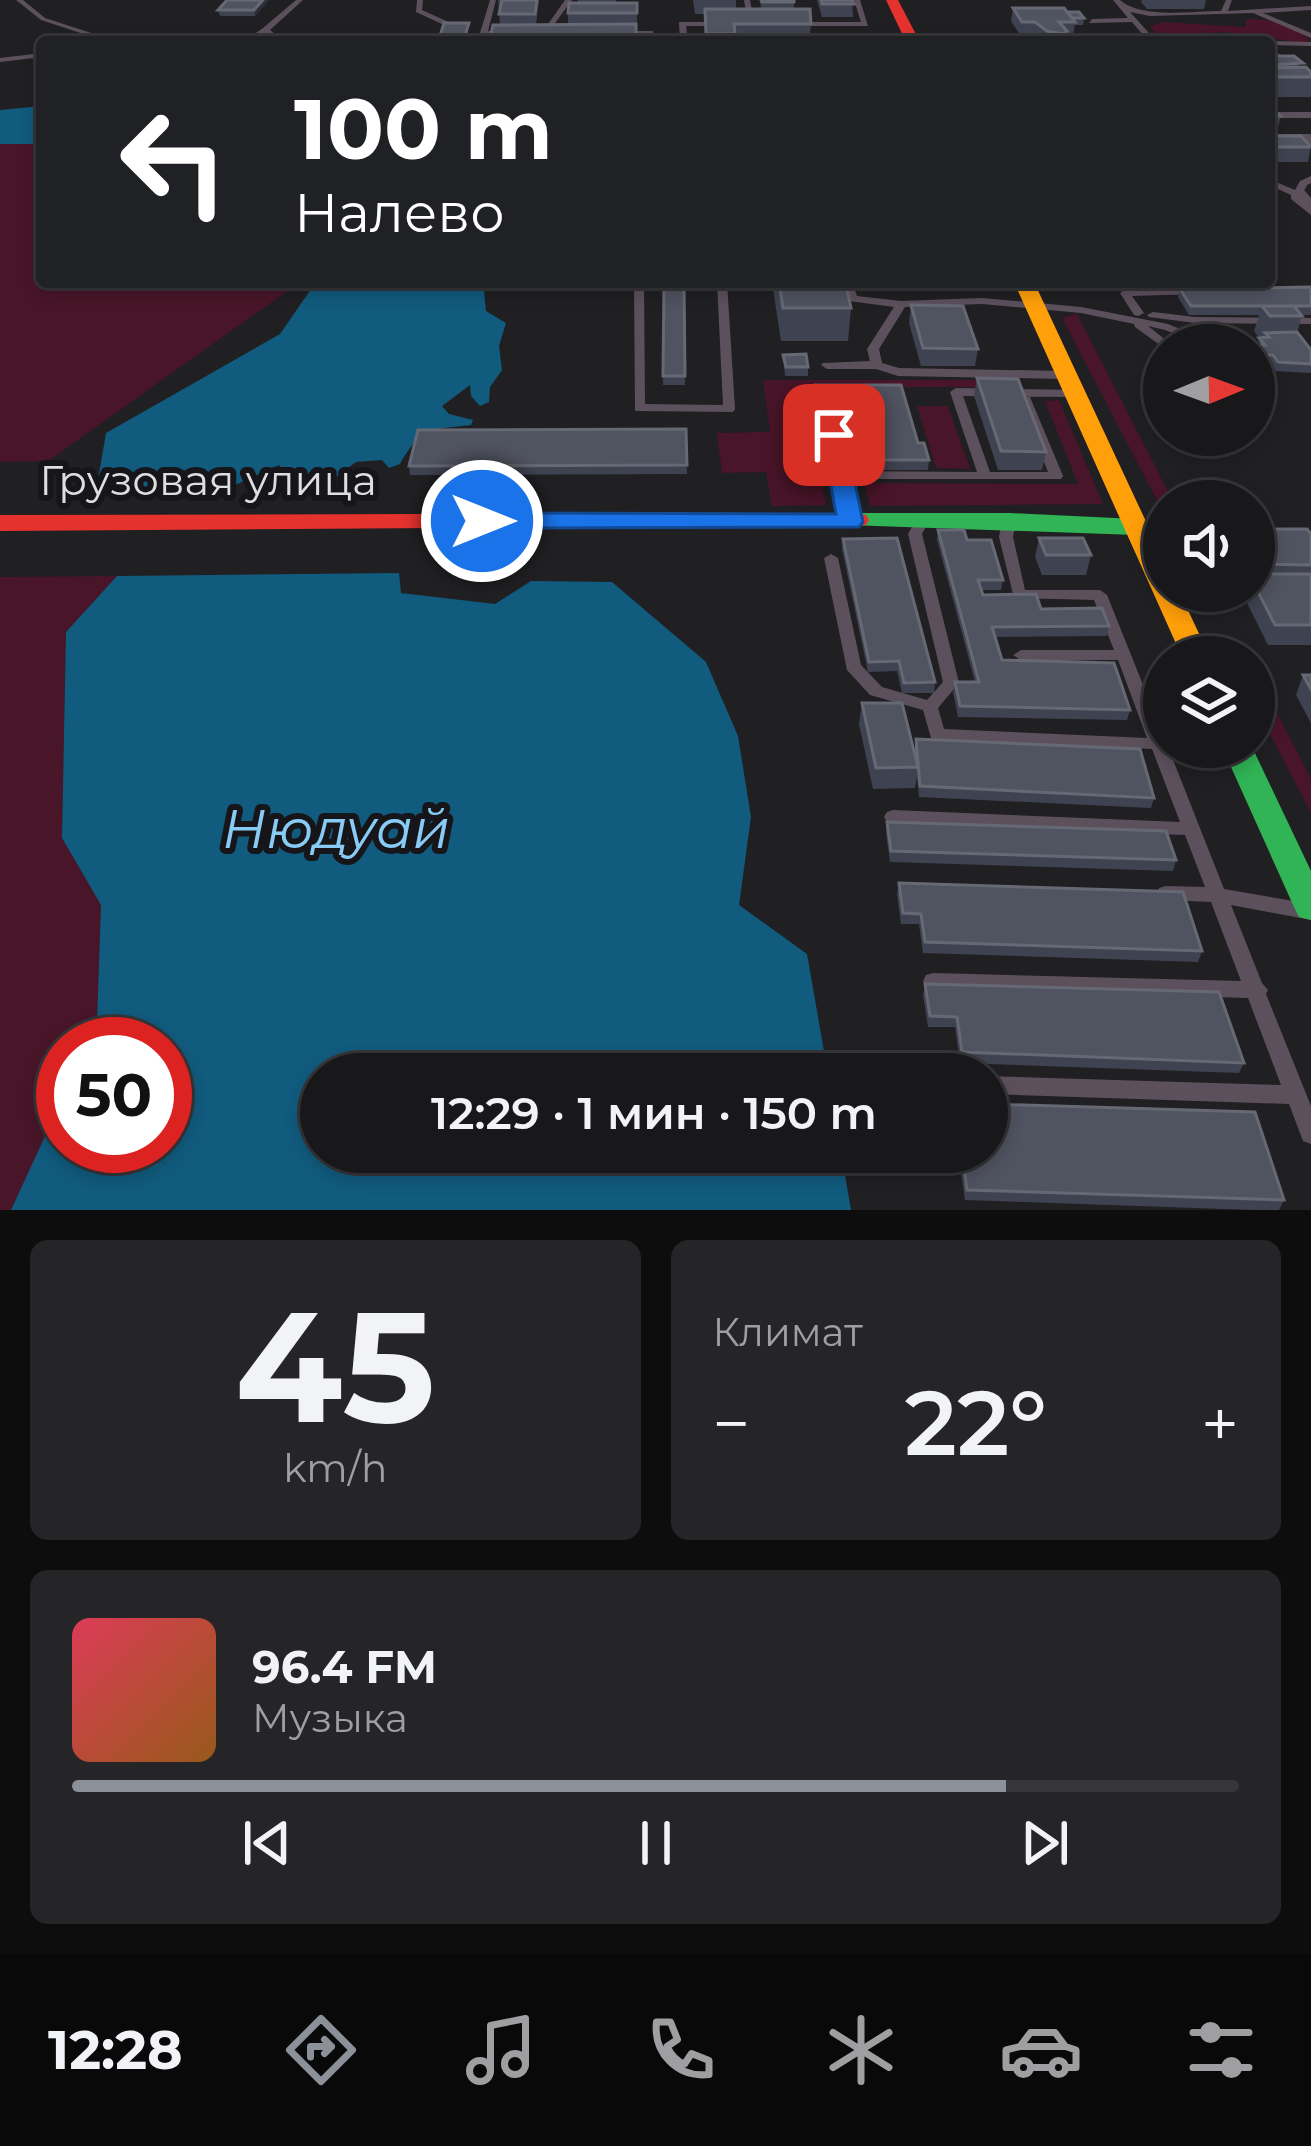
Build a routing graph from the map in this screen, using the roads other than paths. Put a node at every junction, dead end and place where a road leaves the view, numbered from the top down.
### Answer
1 (20, 0) edge
2 (300, 0) edge
3 (420, 0) edge
4 (493, 0) edge
5 (569, 0) edge
6 (747, 0) edge
7 (857, 0) edge
8 (892, 0) edge
9 (1149, 0) edge
10 (1207, 0) edge
11 (1228, 0) edge
12 (1243, 0) edge
13 (1119, 4) edge
14 (1136, 8) junction
15 (1277, 8) junction
16 (1311, 8) edge
17 (1252, 10) junction
18 (563, 11) junction
19 (584, 11) edge
20 (807, 12) edge
21 (1224, 13) junction
22 (1133, 20) junction
23 (1092, 21) dead end
24 (811, 23) junction
25 (752, 24) junction
26 (772, 24) edge
27 (791, 24) edge
28 (266, 30) junction
29 (544, 32) junction
30 (565, 32) edge
31 (608, 32) edge
32 (96, 36) edge
33 (256, 36) edge
34 (274, 36) edge
35 (478, 36) edge
36 (482, 36) edge
37 (494, 36) edge
38 (650, 36) edge
39 (683, 36) edge
40 (910, 36) edge
41 (1148, 36) edge
42 (1311, 40) edge
43 (1275, 43) edge
44 (36, 56) edge
45 (0, 60) edge
46 (1275, 115) edge
47 (1311, 115) edge
48 (1275, 140) edge
49 (1311, 140) edge
50 (1275, 184) edge
51 (1307, 194) edge
52 (639, 288) edge
53 (722, 288) edge
54 (849, 288) edge
55 (976, 288) edge
56 (1218, 292) edge
57 (1029, 294) edge
58 (982, 301) junction
59 (901, 304) junction
60 (1138, 313) junction
61 (1114, 314) junction
62 (1311, 321) edge
63 (1143, 324) edge
64 (1143, 328) edge
65 (827, 365) dead end
66 (877, 365) junction
67 (1070, 384) junction
68 (1022, 392) junction
69 (834, 435) dead end
70 (841, 475) junction
71 (985, 476) junction
72 (1143, 515) edge
73 (1009, 520) junction
74 (922, 521) junction
75 (850, 522) junction
76 (0, 523) edge
77 (1143, 528) edge
78 (831, 559) dead end
79 (1022, 655) edge
80 (1124, 655) junction
81 (1143, 702) edge
82 (930, 707) junction
83 (1143, 743) edge
84 (1169, 768) edge
85 (1247, 768) edge
86 (893, 817) edge
87 (1193, 829) junction
88 (1281, 842) junction
89 (1311, 843) edge
90 (1147, 892) edge
91 (1219, 895) junction
92 (1311, 909) edge
93 (933, 980) edge
94 (1258, 990) junction
95 (1008, 1086) edge
96 (1296, 1095) junction
97 (1311, 1134) edge

1 - 32 lane
2 - 28 lane
3 - 35 lane
4 - 36 lane
5 - 18 lane
6 - 25 lane
7 - 24 lane
8 - 40 main road
9 - 14 lane
10 - 11 lane
11 - 21 lane
12 - 15 lane
13 - 14 lane
13 - 22 lane
14 - 21 lane
15 - 16 lane
15 - 17 lane
17 - 21 lane
17 - 42 lane
18 - 19 lane
18 - 29 lane
20 - 24 lane
22 - 23 lane
22 - 41 lane
24 - 27 lane
25 - 26 lane
25 - 39 lane
28 - 33 lane
28 - 34 lane
29 - 30 lane
29 - 37 lane
31 - 38 lane
42 - 43 lane
44 - 45 lane
46 - 47 lane
48 - 49 street
50 - 51 lane
52 - 53 lane
54 - 59 lane
55 - 58 lane
56 - 60 lane
57 - 58 lane
57 - 61 lane
57 - 67 main road
58 - 59 lane
59 - 66 lane
60 - 61 lane
60 - 62 lane
61 - 63 lane
61 - 64 lane
65 - 66 lane
66 - 67 lane
67 - 68 lane
67 - 72 main road
68 - 71 lane
68 - 71 lane
69 - 70 lane
70 - 71 lane
70 - 75 lane
73 - 74 main road, Грузовая улица
73 - 77 main road, Грузовая улица
73 - 80 lane
74 - 75 main road, Грузовая улица
74 - 82 lane
75 - 76 main road, Грузовая улица
78 - 82 lane
79 - 80 lane
80 - 81 lane
82 - 83 lane
84 - 87 lane
85 - 88 main road
86 - 87 lane
87 - 91 lane
88 - 89 main road
88 - 92 main road
90 - 91 lane
91 - 92 lane
91 - 94 lane
93 - 94 lane
94 - 96 lane
95 - 96 lane
96 - 97 lane

